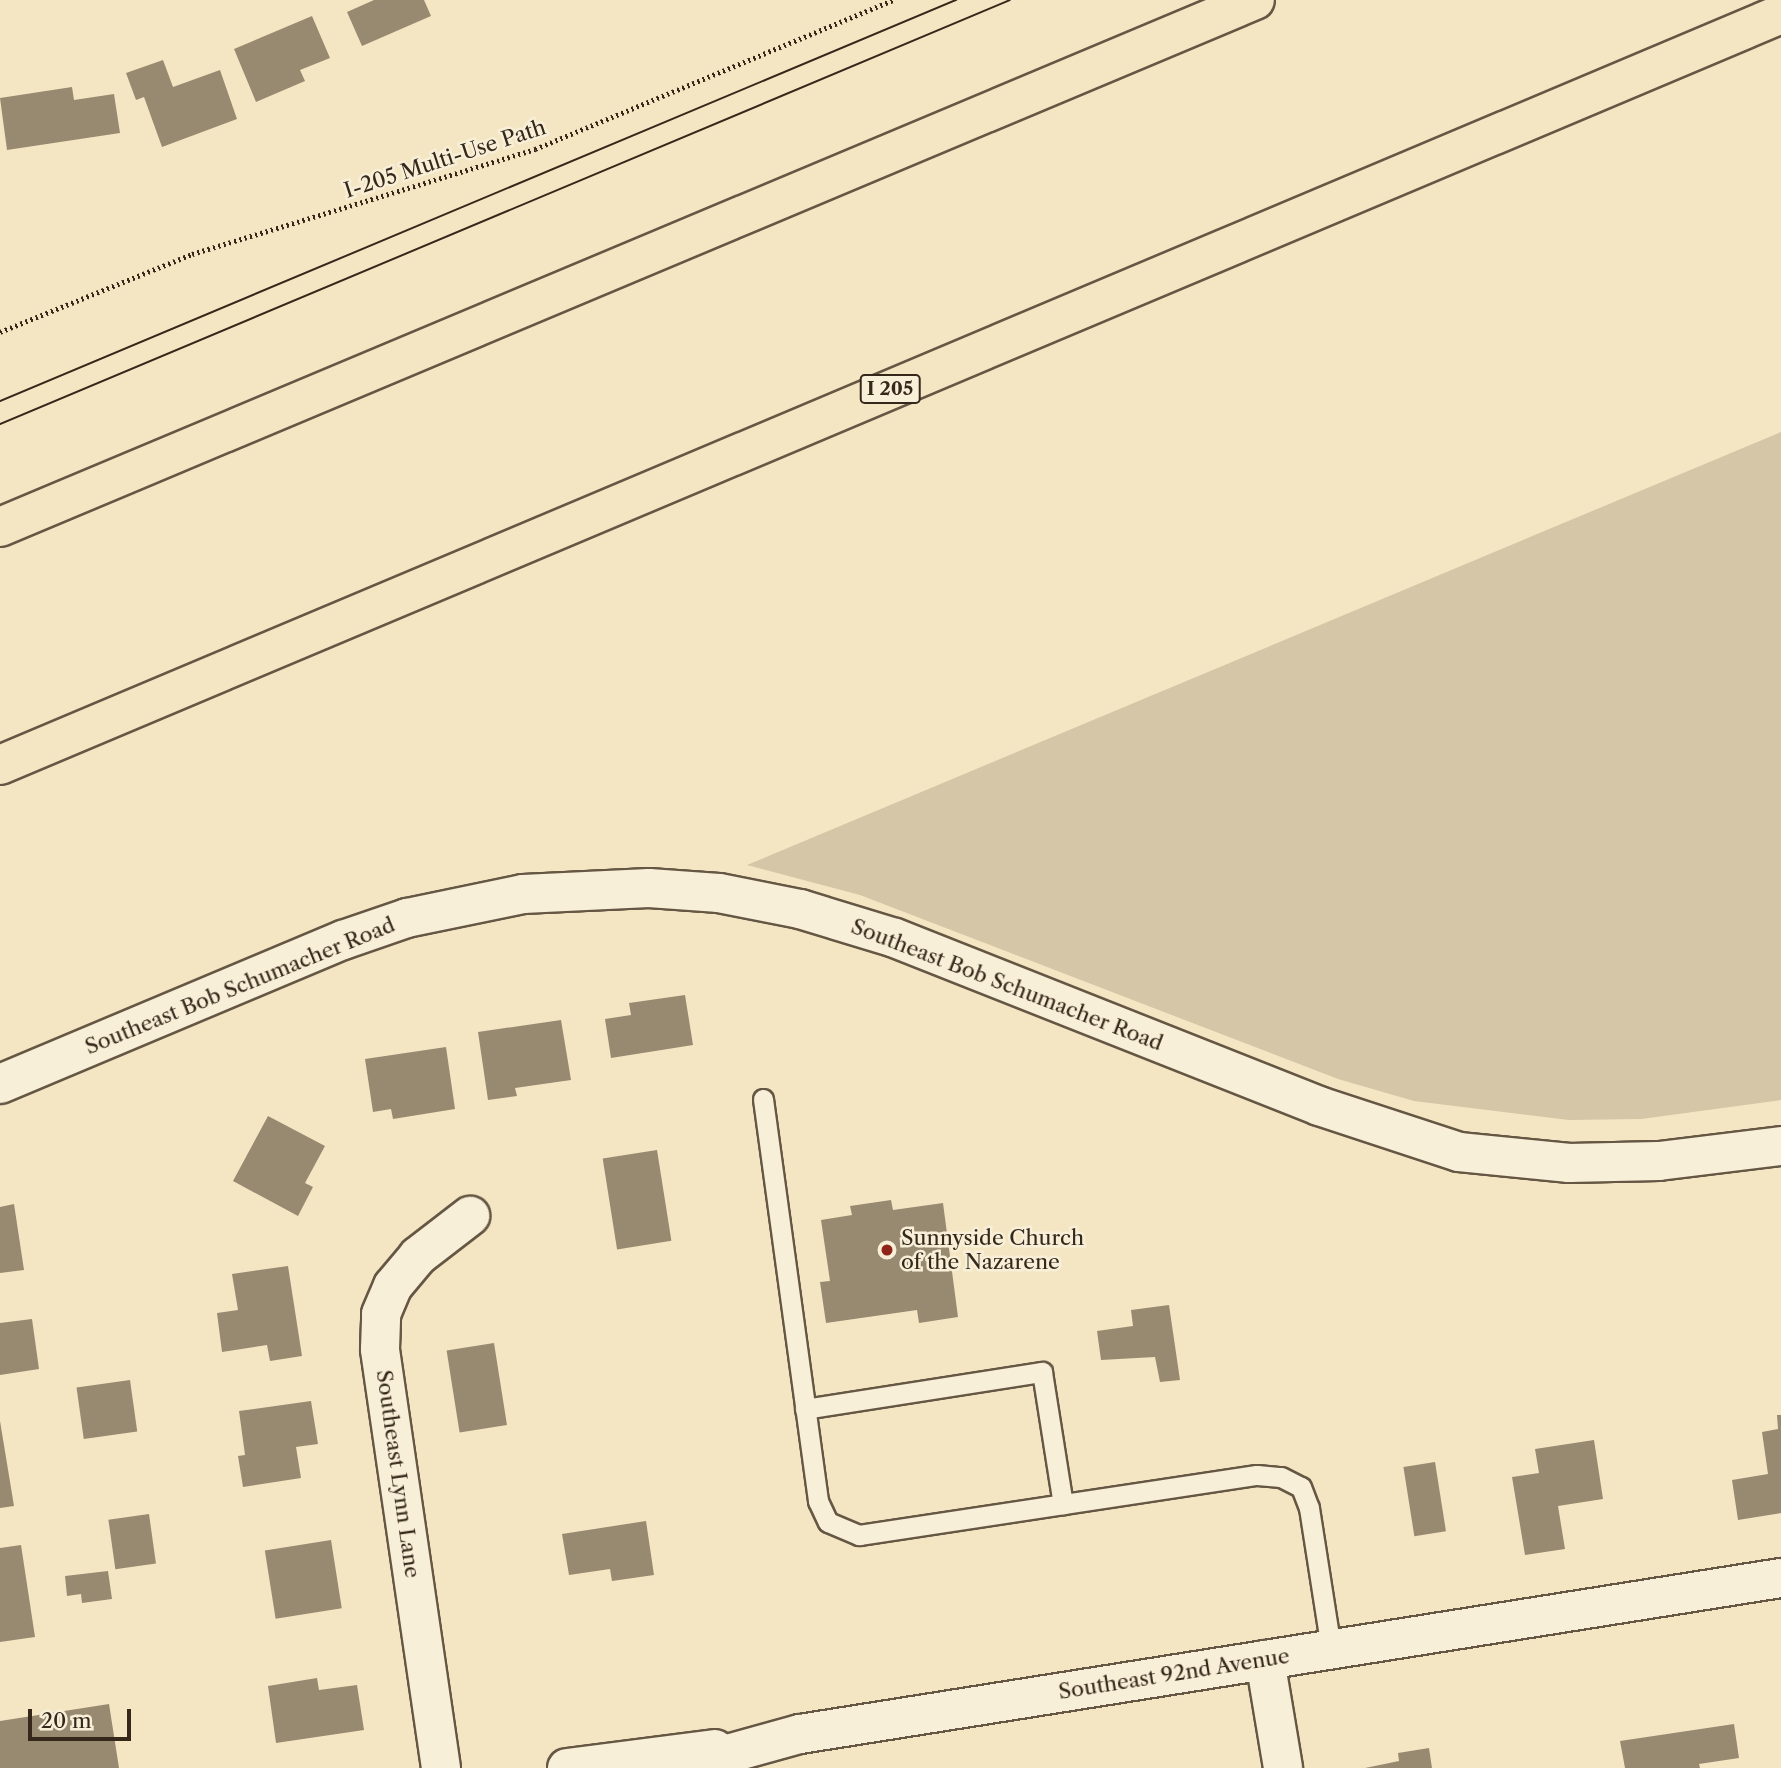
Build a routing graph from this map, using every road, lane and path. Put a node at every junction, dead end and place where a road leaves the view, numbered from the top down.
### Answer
1 (893, 0) edge
2 (1255, 0) edge
3 (1781, 14) edge
4 (0, 332) edge
5 (0, 527) edge
6 (0, 765) edge
7 (0, 1084) edge
8 (762, 1099) dead end
9 (1781, 1146) edge
10 (470, 1216) dead end
11 (805, 1409) junction
12 (1063, 1504) junction
13 (1781, 1578) edge
14 (1331, 1649) junction
15 (1265, 1660) junction
16 (745, 1746) junction
17 (441, 1768) edge
18 (567, 1768) edge
19 (677, 1768) edge
20 (1283, 1768) edge

1 - 4 path, I-205 Multi-Use Path
2 - 5 highway
3 - 6 highway, I 205
7 - 9 street, Southeast Bob Schumacher Road
8 - 11 lane
10 - 17 street, Southeast Lynn Lane
11 - 12 lane
11 - 12 lane
12 - 14 lane
13 - 14 street, Southeast 92nd Avenue
14 - 15 street, Southeast 92nd Avenue
15 - 16 street, Southeast 92nd Avenue
15 - 20 street
16 - 18 street, Southeast 92nd Avenue
16 - 19 street

